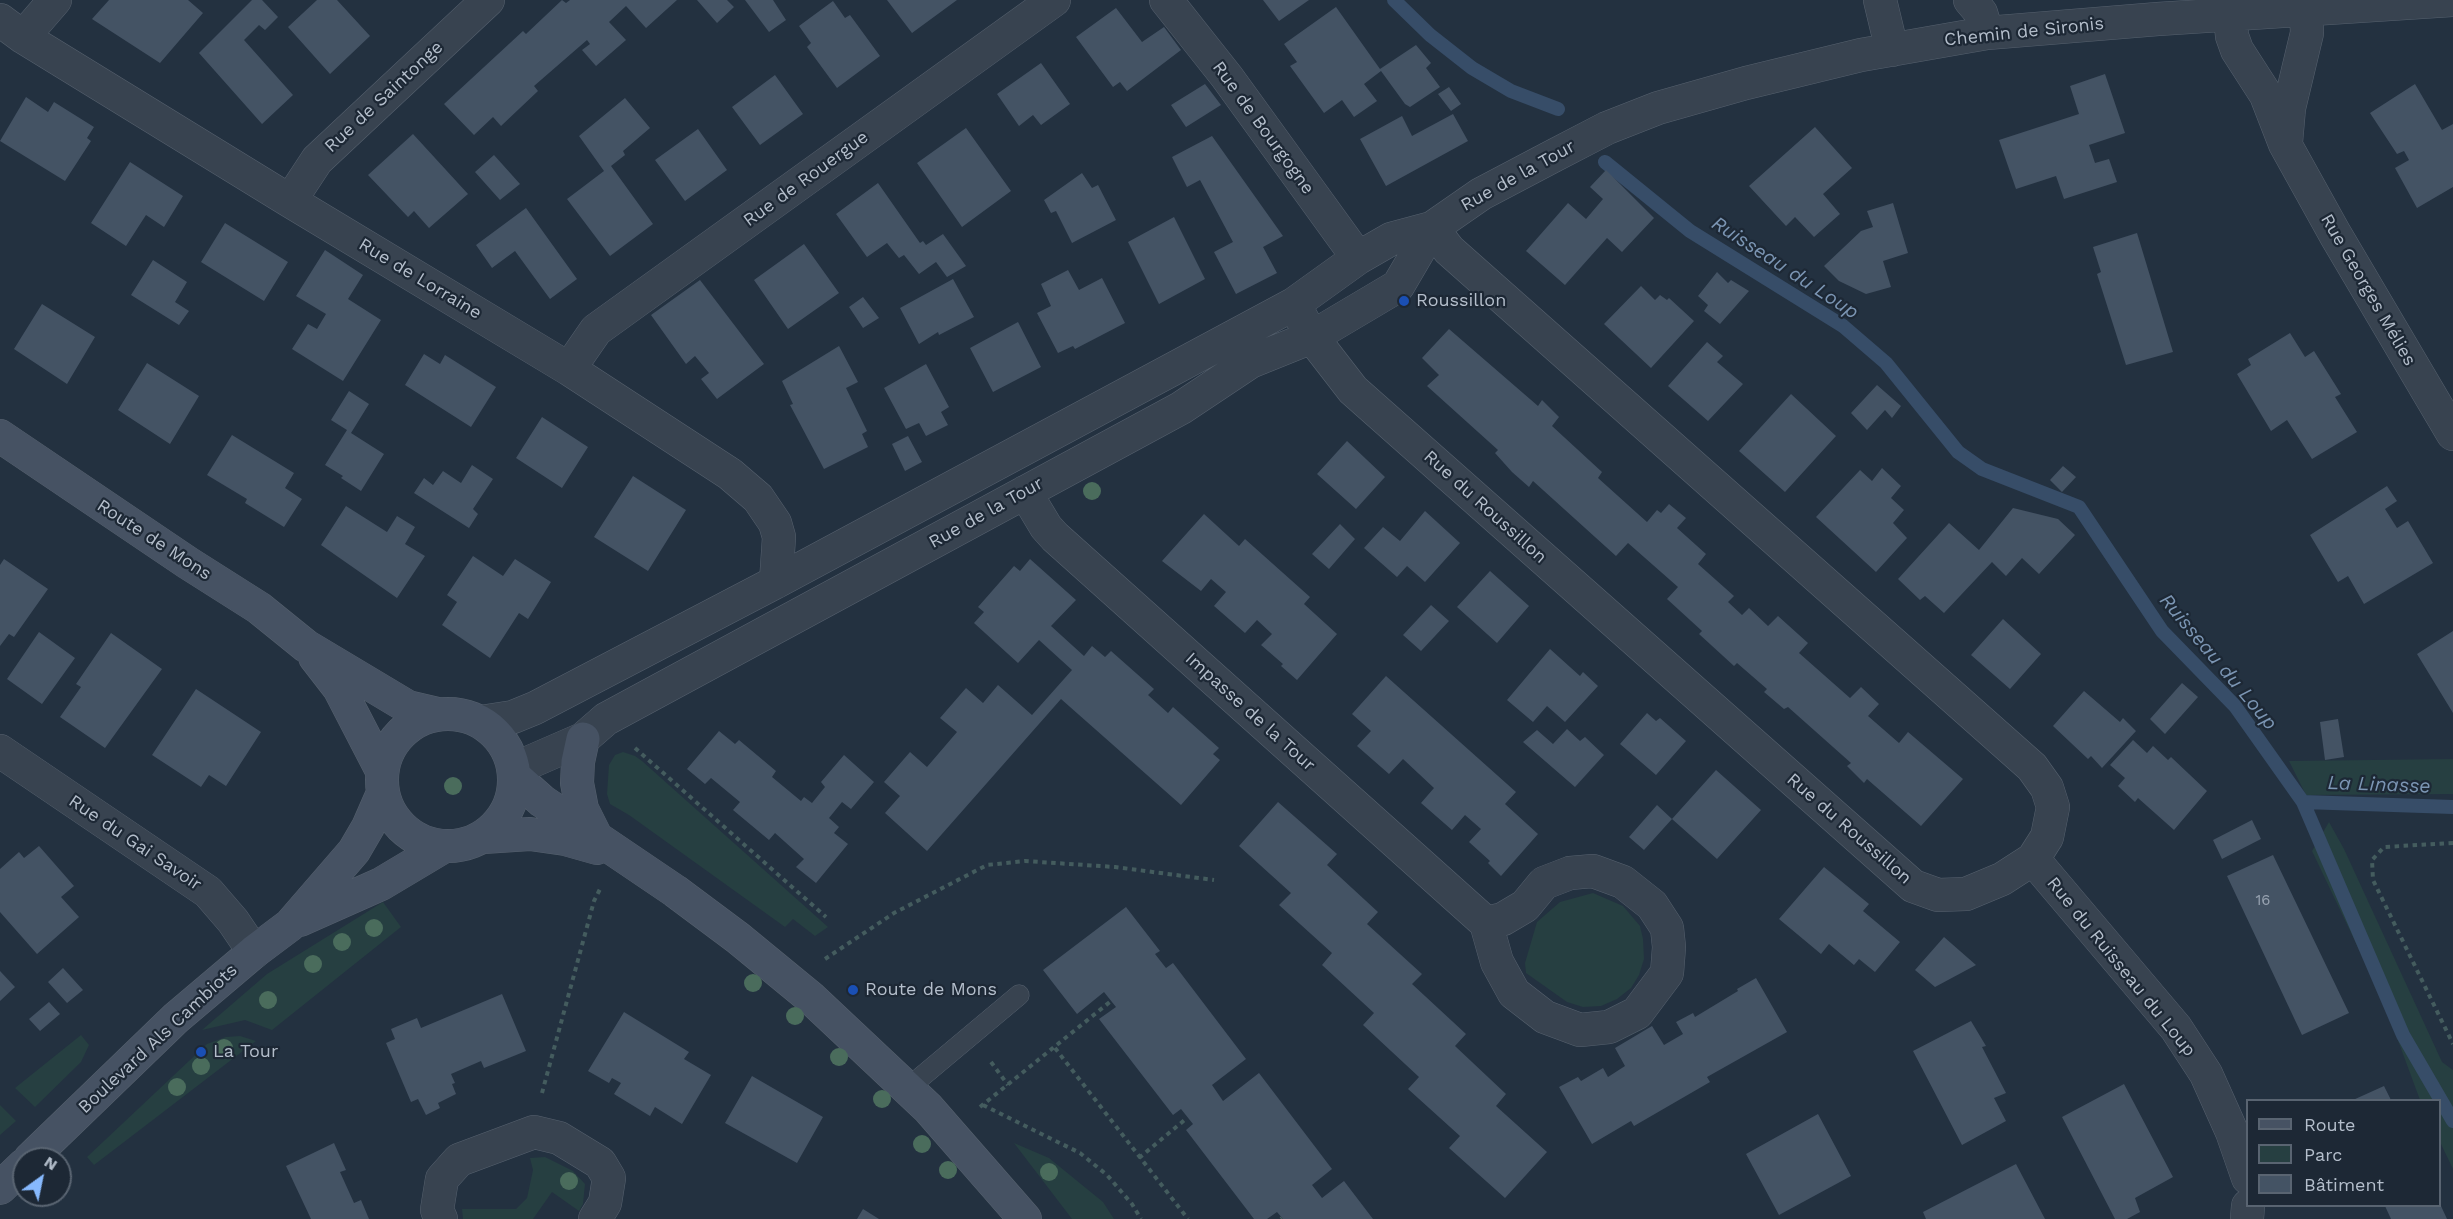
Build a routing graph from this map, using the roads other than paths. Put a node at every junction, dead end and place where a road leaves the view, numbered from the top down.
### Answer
1 (55, 0) edge
2 (488, 0) edge
3 (1054, 0) edge
4 (1166, 0) edge
5 (1880, 0) edge
6 (1970, 0) edge
7 (2452, 0) edge
8 (2306, 9) junction
9 (2230, 14) junction
10 (11, 28) edge
11 (1987, 33) junction
12 (1892, 50) junction
13 (1607, 128) joint
14 (2286, 144) junction
15 (290, 201) junction
16 (1432, 228) junction
17 (1358, 258) junction
18 (1294, 303) junction
19 (1312, 337) junction
20 (569, 369) junction
21 (2453, 434) edge
22 (0, 436) edge
23 (1025, 492) junction
24 (776, 582) junction
25 (306, 646) junction
26 (438, 714) junction
27 (481, 722) junction
28 (583, 739) junction
29 (3, 758) edge
30 (514, 772) junction
31 (382, 783) junction
32 (484, 837) junction
33 (443, 847) junction
34 (607, 857) junction
35 (2033, 859) junction
36 (1486, 923) junction
37 (290, 924) junction
38 (254, 952) junction
39 (1018, 995) dead end
40 (908, 1088) junction
41 (42, 1147) edge
42 (2246, 1175) edge
43 (12, 1176) edge
44 (0, 1188) edge
45 (441, 1219) edge
46 (595, 1219) edge
47 (1025, 1219) edge

1 - 10 street
2 - 15 street, Rue de Saintonge
3 - 20 street, Rue de Rouergue
4 - 17 street, Rue de Bourgogne
5 - 12 street
6 - 11 street
7 - 8 street, Chemin de Sironis
8 - 9 street, Chemin de Sironis
8 - 14 street
9 - 11 street, Chemin de Sironis
9 - 14 street, Rue Georges Mélies
10 - 15 street, Rue de Lorraine
11 - 12 street, Chemin de Sironis
12 - 13 street, Chemin de Sironis
13 - 16 street, Rue de la Tour
14 - 21 street, Rue Georges Mélies
15 - 20 street, Rue de Lorraine
16 - 17 street, Rue de la Tour
16 - 19 street, Rue de la Tour
16 - 35 street, Rue du Roussillon
17 - 18 street, Rue de la Tour
18 - 19 street, Rue du Roussillon
18 - 24 street, Rue de la Tour
19 - 23 street, Rue de la Tour
19 - 35 street, Rue du Roussillon
20 - 24 street, Rue de Lorraine
22 - 25 main road, Route de Mons
23 - 28 street, Rue de la Tour
23 - 36 street, Impasse de la Tour
24 - 27 street, Rue de la Tour
25 - 26 main road, Route de Mons
25 - 31 main road, Route de Mons
26 - 27 main road
26 - 31 main road
27 - 30 main road
28 - 30 street, Rue de la Tour
28 - 34 main road
29 - 38 street, Rue du Gai Savoir
30 - 32 main road
30 - 34 main road
31 - 33 main road
31 - 37 main road, Boulevard Als Cambiots
32 - 33 main road
32 - 34 main road
33 - 37 main road, Boulevard Als Cambiots
34 - 40 main road
35 - 42 street, Rue du Ruisseau du Loup
36 - 36 street
37 - 38 main road, Boulevard Als Cambiots
38 - 41 main road, Boulevard Als Cambiots
39 - 40 lane
40 - 47 main road
43 - 44 main road
45 - 46 street

